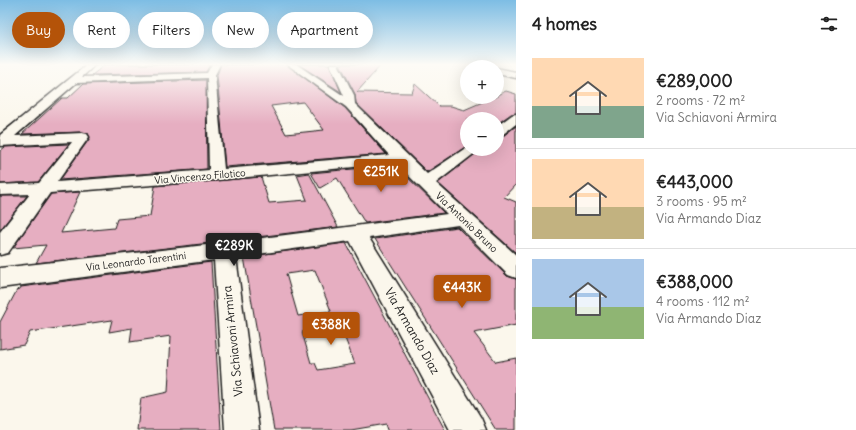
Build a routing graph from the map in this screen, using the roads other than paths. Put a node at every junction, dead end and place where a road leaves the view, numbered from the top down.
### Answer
1 (69, 84) edge
2 (212, 84) edge
3 (319, 84) edge
4 (344, 84) edge
5 (350, 106) junction
6 (516, 118) edge
7 (504, 127) edge
8 (0, 141) edge
9 (463, 156) edge
10 (400, 158) junction
11 (217, 175) junction
12 (426, 182) junction
13 (43, 189) junction
14 (0, 190) edge
15 (462, 218) junction
16 (355, 232) junction
17 (0, 247) edge
18 (224, 251) junction
19 (516, 269) edge
20 (0, 278) edge
21 (242, 430) edge
22 (470, 430) edge

1 - 8 street
2 - 11 street
3 - 5 street, Via Antonio Bruno
4 - 5 street
5 - 10 street, Via Antonio Bruno
6 - 7 street
8 - 13 street
9 - 12 street
10 - 11 street, Via Vincenzo Filotico
10 - 12 street, Via Antonio Bruno
11 - 13 street, Via Vincenzo Filotico
12 - 15 street, Via Antonio Bruno
13 - 14 street, Via Vincenzo Filotico
13 - 17 street
15 - 16 street, Via Leonardo Tarentini
15 - 19 street, Via Antonio Bruno
16 - 18 street, Via Leonardo Tarentini
16 - 22 street, Via Armando Diaz
18 - 20 street, Via Leonardo Tarentini
18 - 21 street, Via Schiavoni Armira

